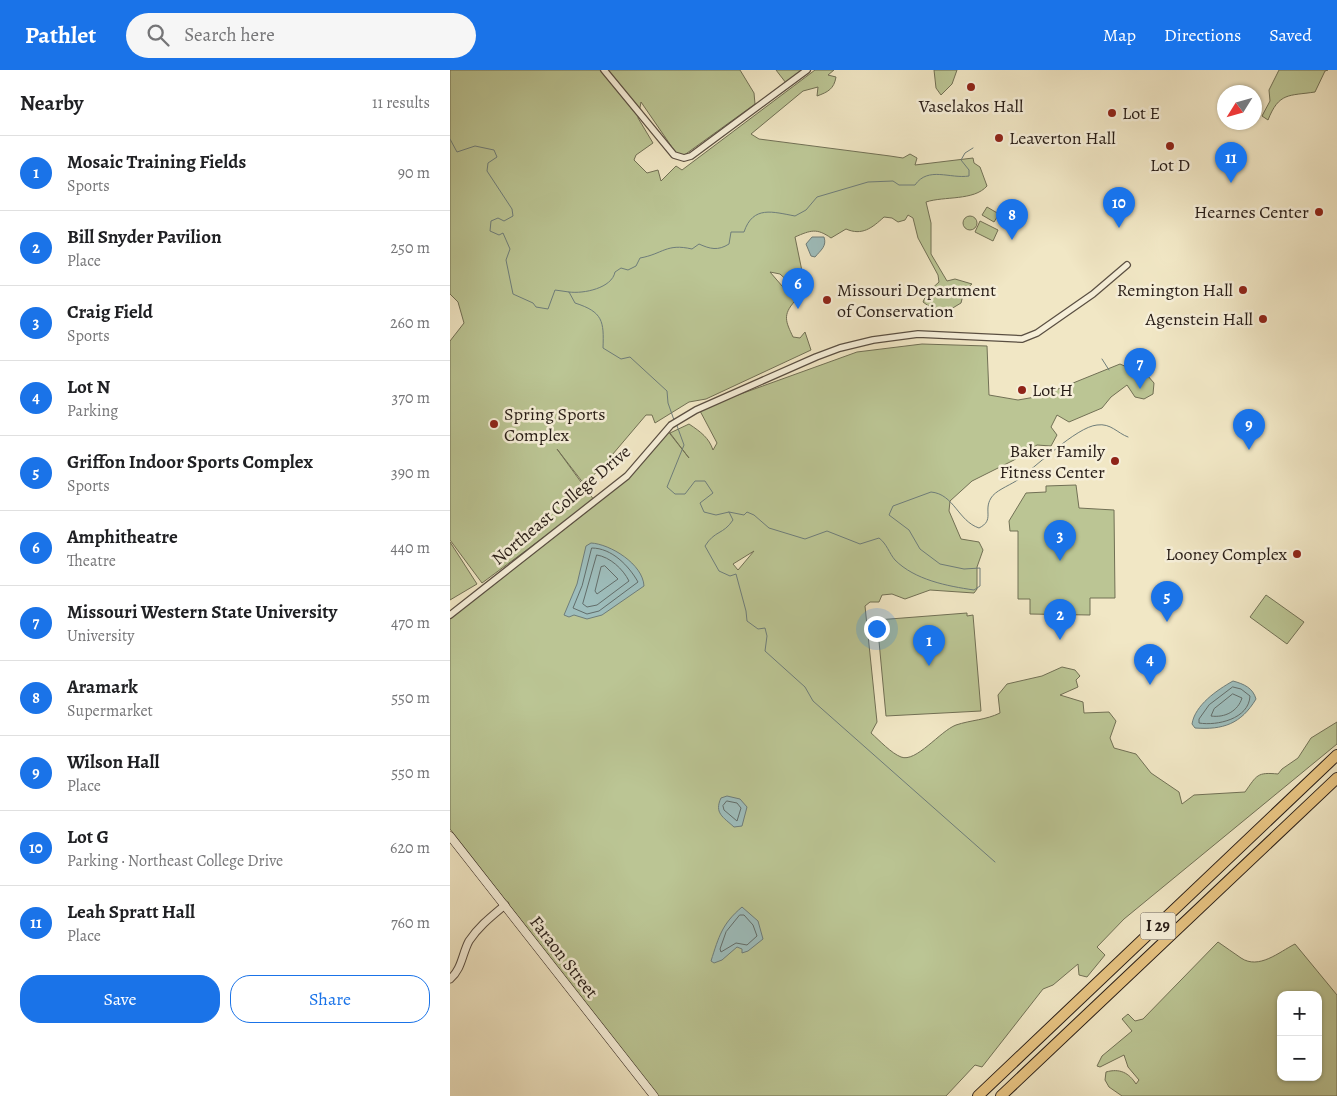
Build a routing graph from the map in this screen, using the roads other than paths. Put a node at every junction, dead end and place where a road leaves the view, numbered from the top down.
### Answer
1 (604, 70) edge
2 (807, 70) edge
3 (1127, 265) dead end
4 (450, 615) edge
5 (1337, 755) edge
6 (1337, 778) edge
7 (450, 836) edge
8 (505, 905) junction
9 (450, 979) edge
10 (654, 1096) edge
11 (978, 1096) edge
12 (1001, 1096) edge

1 - 2 street
3 - 4 street, Northeast College Drive
5 - 11 highway, I 29
6 - 12 highway, I 29
7 - 8 main road, Faraon Street
8 - 9 street
8 - 10 main road, Faraon Street

